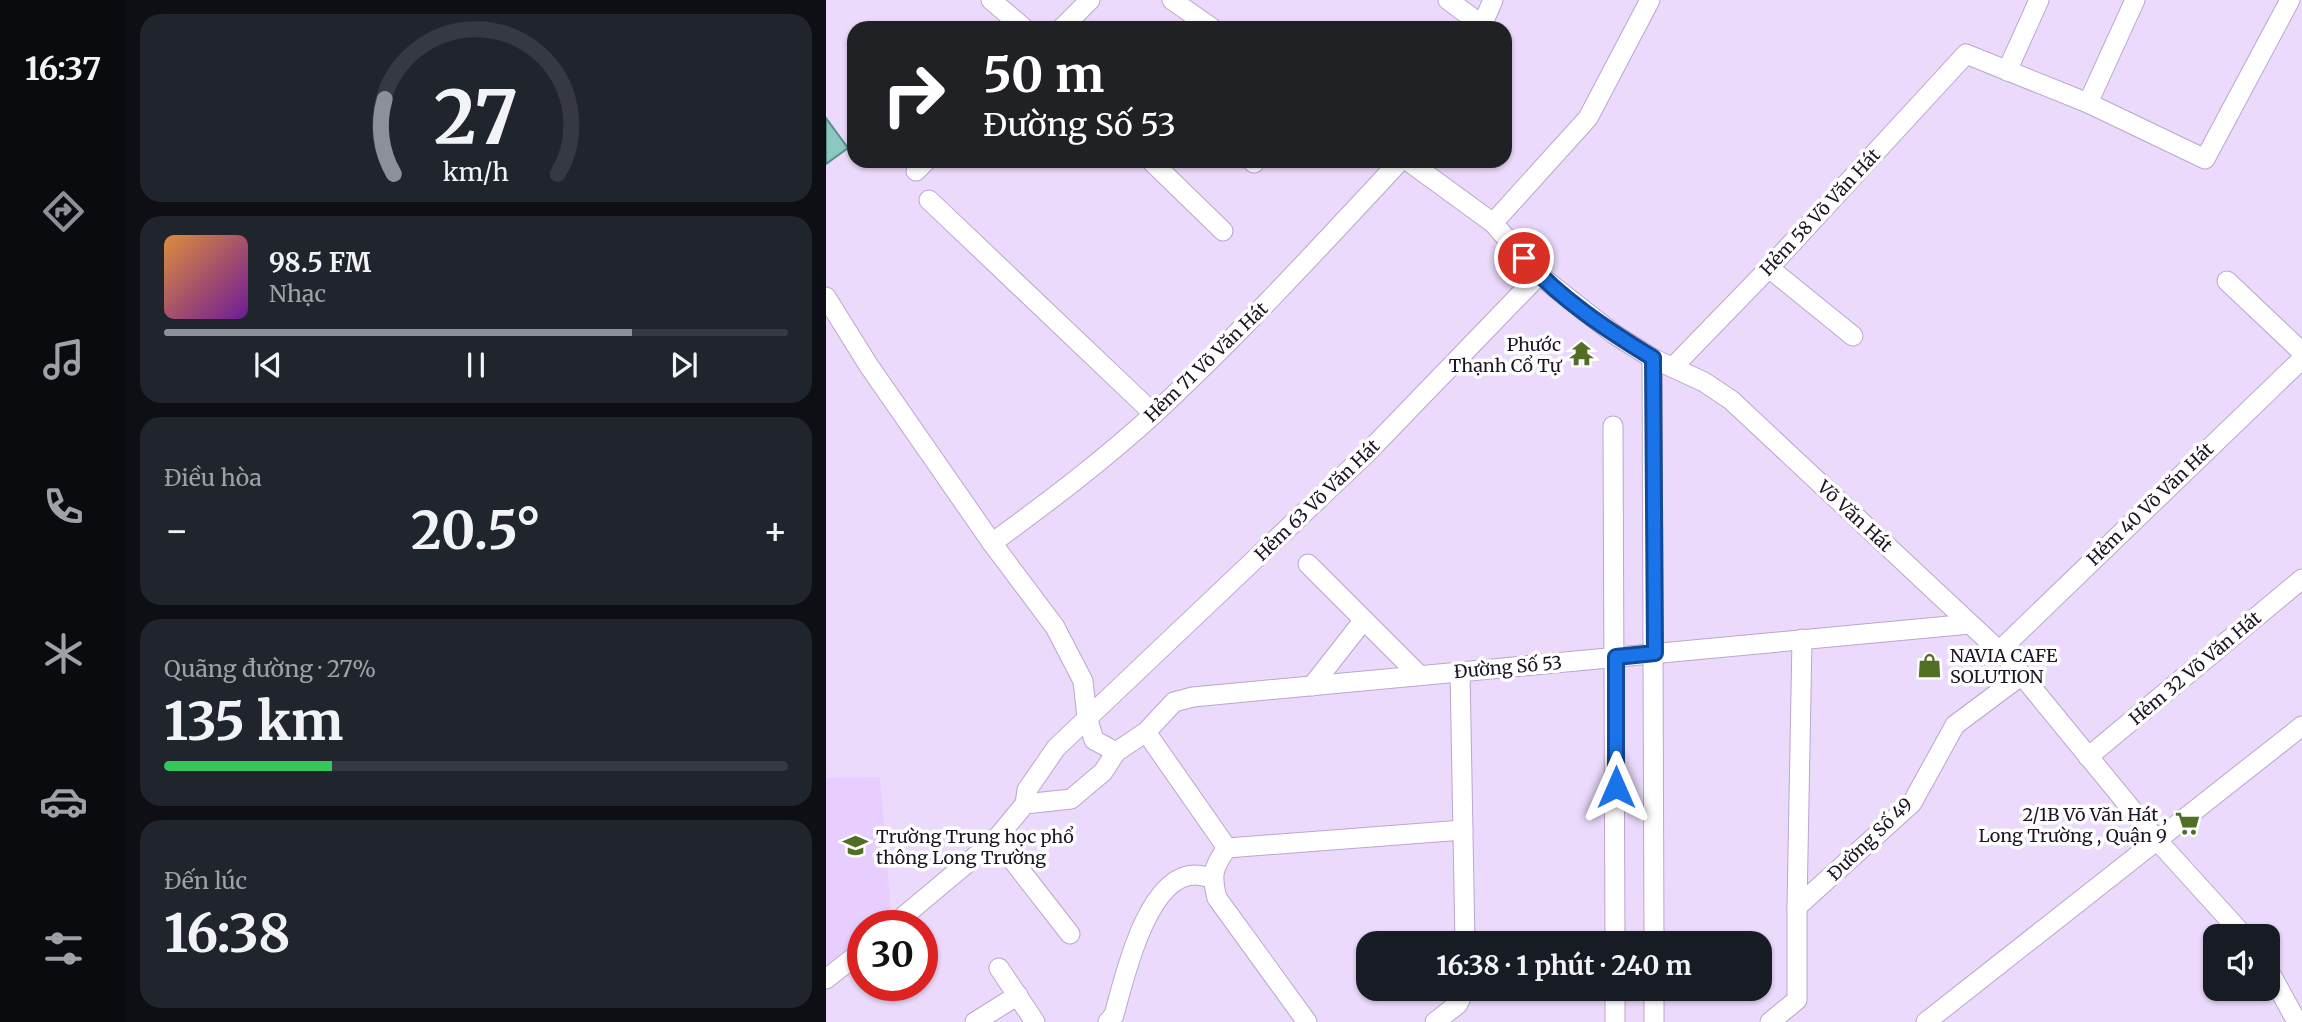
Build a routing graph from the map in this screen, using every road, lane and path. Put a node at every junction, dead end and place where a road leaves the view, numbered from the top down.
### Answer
1 (991, 0) edge
2 (1090, 0) edge
3 (1172, 0) edge
4 (1448, 0) edge
5 (1493, 0) edge
6 (1650, 0) edge
7 (2039, 0) edge
8 (2135, 0) edge
9 (2290, 0) edge
10 (1016, 21) edge
11 (1069, 21) edge
12 (1202, 21) edge
13 (1475, 21) edge
14 (1484, 21) edge
15 (2007, 71) junction
16 (2088, 103) junction
17 (1157, 168) edge
18 (1394, 168) edge
19 (1418, 168) edge
20 (929, 200) dead end
21 (1493, 223) junction
22 (1223, 231) dead end
23 (1769, 268) junction
24 (1539, 275) junction
25 (2227, 281) dead end
26 (826, 297) edge
27 (1853, 336) dead end
28 (2302, 352) edge
29 (1653, 358) junction
30 (2302, 359) edge
31 (1673, 367) junction
32 (1154, 414) junction
33 (1613, 426) dead end
34 (992, 543) junction
35 (1308, 564) dead end
36 (2302, 579) edge
37 (1363, 621) junction
38 (1969, 624) junction
39 (1802, 639) junction
40 (1999, 651) junction
41 (1655, 653) junction
42 (1616, 657) junction
43 (1460, 671) junction
44 (2022, 675) junction
45 (1419, 676) junction
46 (1312, 685) junction
47 (1087, 717) junction
48 (2302, 726) edge
49 (1146, 733) junction
50 (1116, 752) junction
51 (2088, 757) junction
52 (1025, 804) junction
53 (1463, 830) junction
54 (996, 839) junction
55 (2156, 839) junction
56 (1227, 848) junction
57 (1212, 878) junction
58 (1797, 907) junction
59 (911, 910) edge
60 (2234, 924) edge
61 (1465, 931) edge
62 (1615, 931) edge
63 (1654, 931) edge
64 (1070, 934) dead end
65 (847, 963) edge
66 (999, 968) dead end
67 (826, 979) edge
68 (2280, 991) edge
69 (1017, 995) junction
70 (1459, 1001) edge
71 (1615, 1001) edge
72 (1654, 1001) edge
73 (975, 1022) edge
74 (1035, 1022) edge
75 (1108, 1022) edge
76 (1307, 1022) edge
77 (1435, 1022) edge
78 (1615, 1022) edge
79 (1654, 1022) edge
80 (1770, 1022) edge
81 (1926, 1022) edge
82 (2297, 1022) edge

1 - 10 street
2 - 11 street
3 - 12 street
4 - 13 street
5 - 14 street
6 - 21 street
7 - 15 street
8 - 16 street
9 - 16 street
15 - 16 street
15 - 23 street, Hẻm 58 Võ Văn Hát
17 - 22 street
18 - 32 street, Hẻm 71 Võ Văn Hát
19 - 21 street, Võ Văn Hát
20 - 32 street
21 - 24 street, Võ Văn Hát
23 - 27 street
23 - 31 street, Hẻm 58 Võ Văn Hát
24 - 29 street, Võ Văn Hát
24 - 47 street, Hẻm 63 Võ Văn Hát
25 - 28 street
26 - 34 street
29 - 31 street, Võ Văn Hát
29 - 41 street
30 - 40 street, Hẻm 40 Võ Văn Hát
31 - 38 street, Võ Văn Hát
32 - 34 street, Hẻm 71 Võ Văn Hát
33 - 42 street
34 - 47 street
35 - 37 street
36 - 51 street, Hẻm 32 Võ Văn Hát
37 - 45 street
37 - 46 street
38 - 39 street, Đường Số 53
38 - 40 street, Võ Văn Hát
39 - 41 street, Đường Số 53
39 - 58 street
40 - 44 street, Võ Văn Hát
41 - 42 street, Đường Số 53
41 - 63 street
42 - 43 street, Đường Số 53
42 - 62 street
43 - 45 street, Đường Số 53
43 - 53 street
44 - 51 street, Võ Văn Hát
44 - 58 street, Đường Số 49
45 - 46 street, Đường Số 53
46 - 49 street, Đường Số 53
47 - 50 street
47 - 52 street, Hẻm 63 Võ Văn Hát
48 - 55 street
49 - 50 street, Đường Số 53
49 - 56 street
50 - 52 street, Đường Số 53
51 - 55 street, Võ Văn Hát
52 - 54 street, Hẻm 63 Võ Văn Hát
53 - 56 street
53 - 61 street
54 - 59 street, Hẻm 63 Võ Văn Hát
54 - 64 street
55 - 60 street, Võ Văn Hát
55 - 81 street
56 - 57 street
57 - 75 street
57 - 76 street
58 - 80 street
65 - 67 street
66 - 69 street
68 - 82 street
69 - 73 street
69 - 74 street
70 - 77 street
71 - 78 street
72 - 79 street

